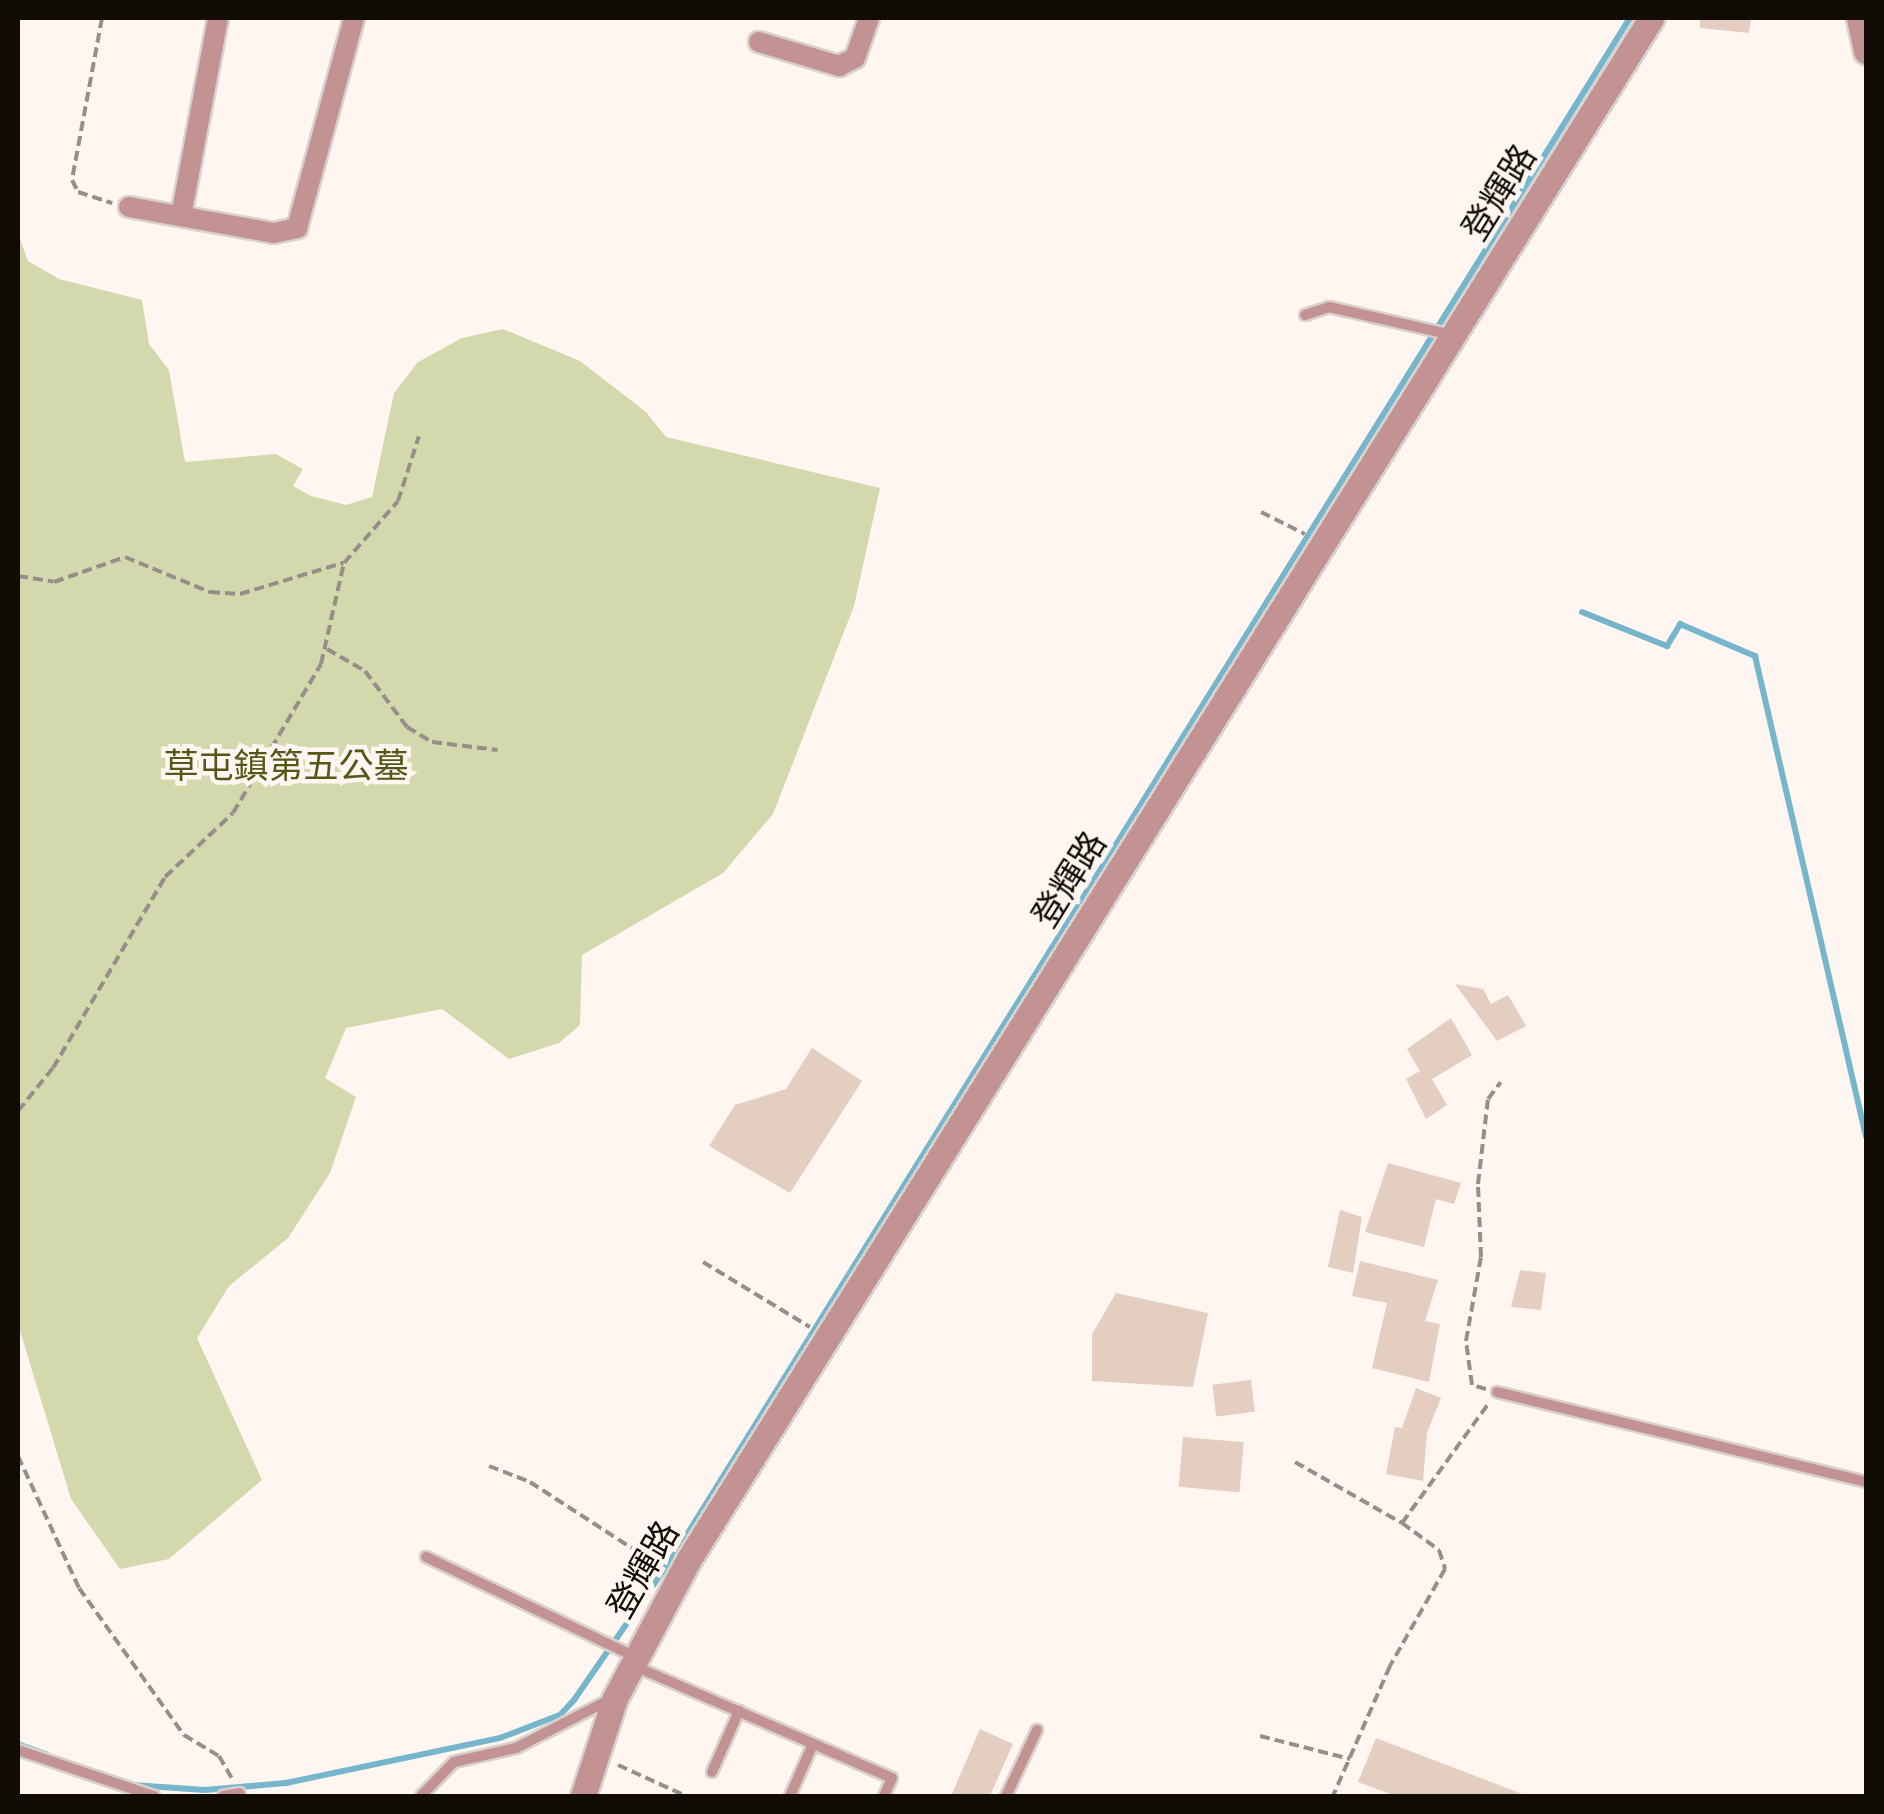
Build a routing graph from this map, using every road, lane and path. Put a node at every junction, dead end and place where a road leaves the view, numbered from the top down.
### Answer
1 (102, 18) edge
2 (218, 18) edge
3 (354, 18) edge
4 (869, 18) edge
5 (1651, 18) edge
6 (1859, 18) edge
7 (759, 42) dead end
8 (1866, 51) edge
9 (129, 207) joint
10 (180, 216) junction
11 (1306, 316) dead end
12 (1453, 335) junction
13 (419, 436) dead end
14 (1261, 512) dead end
15 (1322, 544) junction
16 (344, 563) junction
17 (18, 576) edge
18 (327, 649) junction
19 (498, 750) dead end
20 (1501, 1082) dead end
21 (18, 1111) edge
22 (704, 1262) dead end
23 (827, 1338) junction
24 (1497, 1392) junction
25 (18, 1456) edge
26 (1295, 1462) dead end
27 (489, 1466) dead end
28 (1866, 1482) edge
29 (1402, 1524) junction
30 (426, 1557) dead end
31 (678, 1578) junction
32 (633, 1660) junction
33 (615, 1698) junction
34 (739, 1711) junction
35 (1036, 1730) dead end
36 (1260, 1736) dead end
37 (813, 1744) junction
38 (18, 1750) edge
39 (596, 1758) junction
40 (1350, 1758) junction
41 (712, 1772) dead end
42 (240, 1794) joint
43 (154, 1796) edge
44 (223, 1796) edge
45 (421, 1796) edge
46 (583, 1796) edge
47 (686, 1796) edge
48 (790, 1796) edge
49 (884, 1796) edge
50 (1006, 1796) edge
51 (1333, 1796) edge

1 - 9 path
2 - 10 street
3 - 10 street
4 - 7 street
5 - 12 street, 登輝路
6 - 8 street
9 - 10 street
11 - 12 lane
12 - 15 street, 登輝路
13 - 16 path
14 - 15 path
15 - 23 street, 登輝路
16 - 17 path
16 - 18 path
18 - 19 path
18 - 21 path
20 - 24 path
22 - 23 path
23 - 31 street, 登輝路
24 - 28 lane
24 - 29 path
25 - 42 path
26 - 29 path
27 - 31 path
29 - 40 path
30 - 32 lane
31 - 32 street, 登輝路
32 - 33 street, 登輝路
32 - 34 lane
33 - 39 street, 登輝路
33 - 45 lane
34 - 37 lane
34 - 41 lane
35 - 50 lane
36 - 40 path
37 - 48 lane
37 - 49 lane
38 - 43 lane
39 - 46 street, 登輝路
39 - 47 path
40 - 51 path
42 - 44 lane

